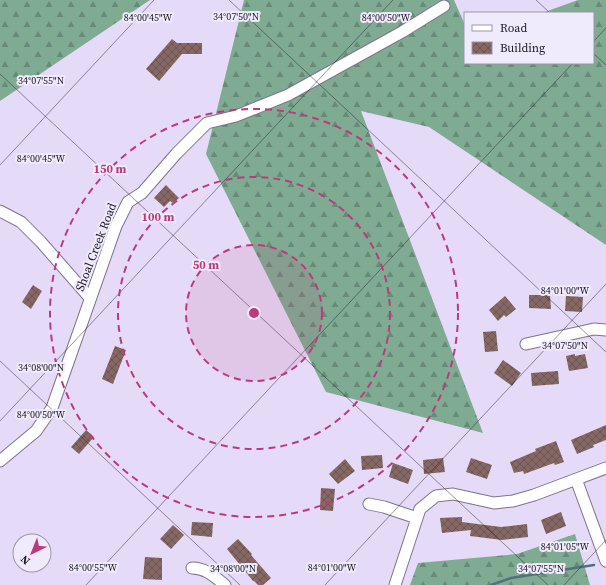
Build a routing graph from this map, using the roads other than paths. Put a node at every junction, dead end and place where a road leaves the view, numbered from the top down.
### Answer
1 (444, 6) dead end
2 (0, 211) edge
3 (90, 298) junction
4 (606, 330) edge
5 (526, 344) dead end
6 (0, 460) edge
7 (606, 468) edge
8 (576, 479) junction
9 (368, 504) dead end
10 (417, 518) junction
11 (606, 561) edge
12 (192, 568) dead end
13 (225, 585) edge
14 (395, 585) edge

1 - 3 street, Shoal Creek Road
2 - 3 street
3 - 6 street, Shoal Creek Road
4 - 5 street
7 - 8 street
8 - 10 street
8 - 11 street
9 - 10 street
10 - 14 street
12 - 13 street

